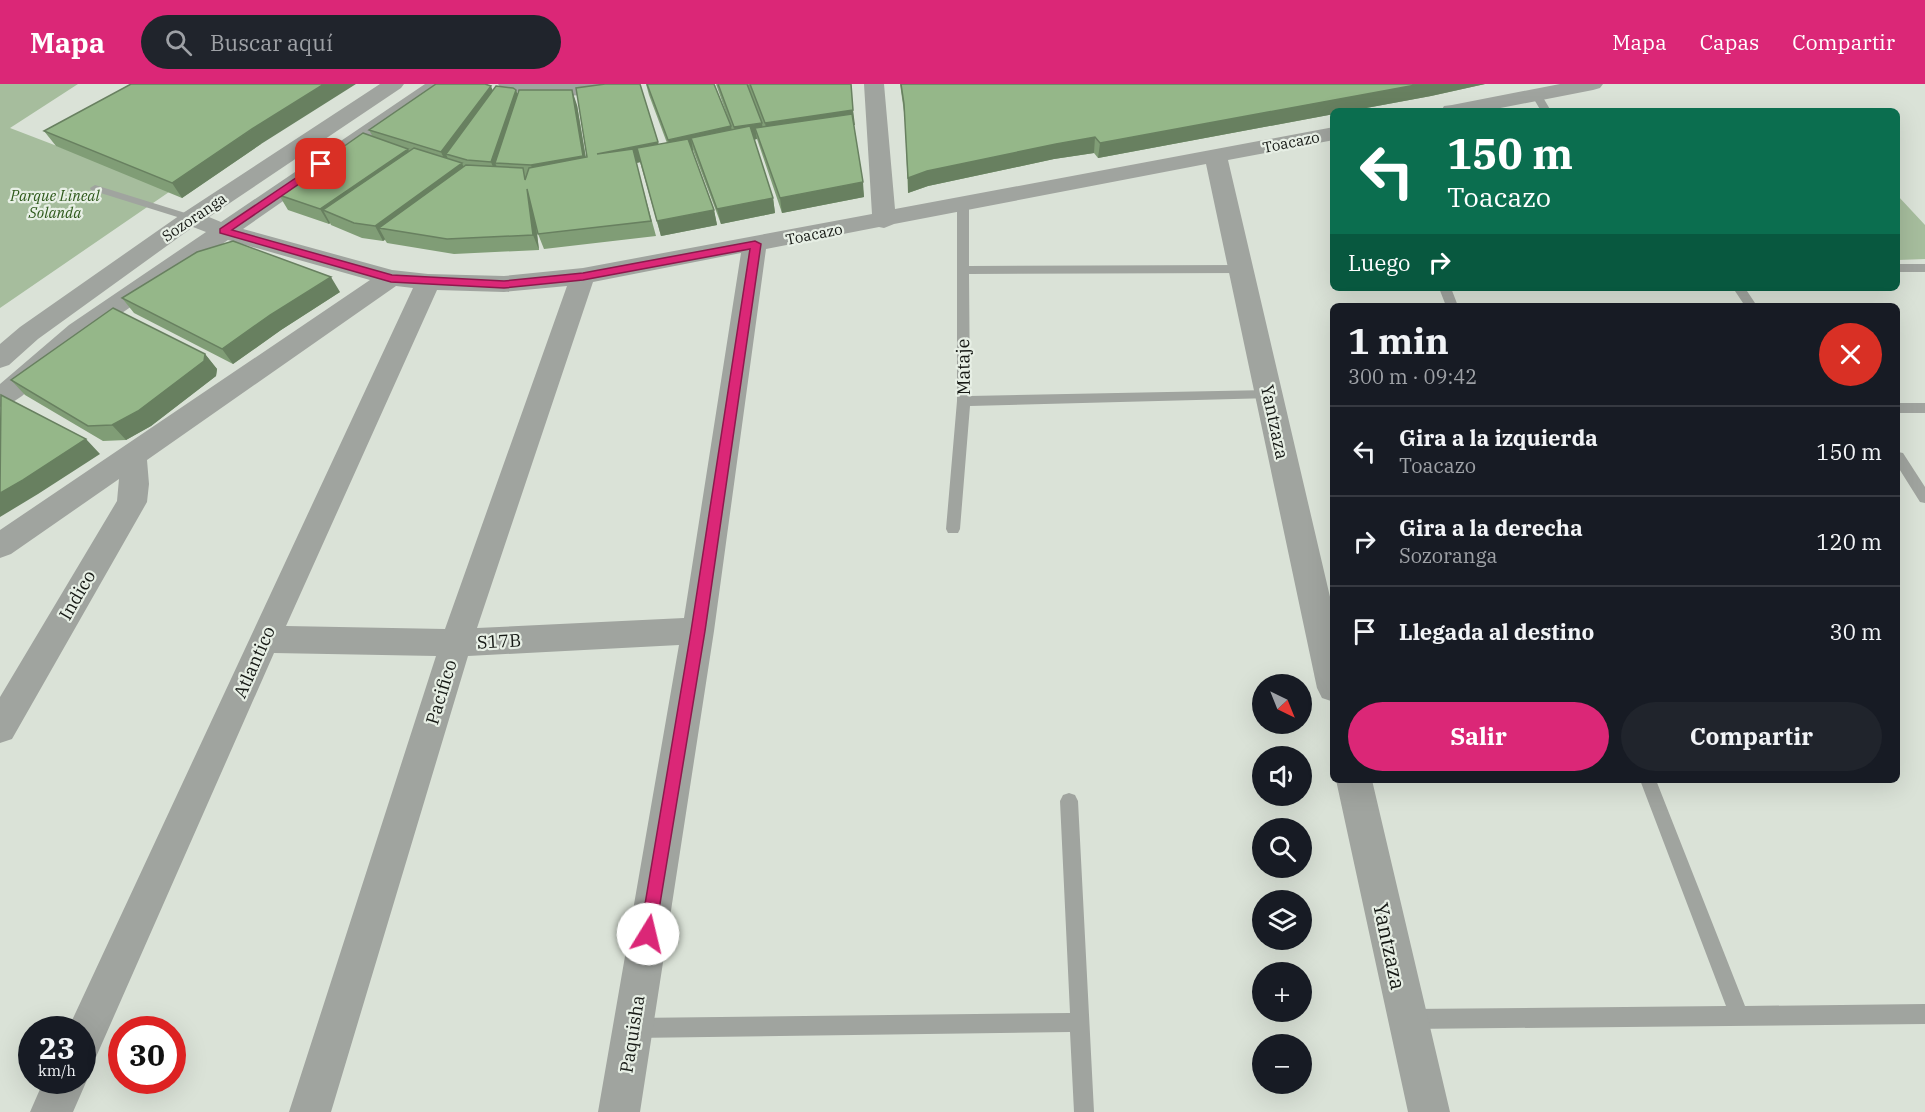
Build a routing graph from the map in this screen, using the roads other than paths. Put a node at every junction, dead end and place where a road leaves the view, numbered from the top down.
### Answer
1 (394, 84) edge
2 (439, 84) edge
3 (508, 84) edge
4 (627, 84) edge
5 (874, 84) edge
6 (1593, 84) edge
7 (1541, 103) edge
8 (1485, 108) edge
9 (1330, 134) edge
10 (1216, 157) junction
11 (95, 188) dead end
12 (963, 205) junction
13 (191, 218) junction
14 (884, 220) junction
15 (223, 231) junction
16 (755, 244) junction
17 (1900, 268) edge
18 (1925, 268) edge
19 (1240, 269) junction
20 (962, 270) junction
21 (583, 276) junction
22 (391, 278) junction
23 (429, 282) junction
24 (0, 359) edge
25 (1269, 395) junction
26 (0, 397) edge
27 (964, 401) junction
28 (1900, 408) edge
29 (1925, 408) edge
30 (132, 456) junction
31 (1900, 460) edge
32 (1925, 498) edge
33 (953, 529) dead end
34 (0, 546) edge
35 (1326, 622) edge
36 (698, 631) junction
37 (264, 639) junction
38 (456, 643) junction
39 (1330, 655) edge
40 (0, 729) edge
41 (1355, 783) edge
42 (1649, 783) edge
43 (1069, 801) dead end
44 (1925, 1014) edge
45 (94, 1016) edge
46 (1740, 1016) junction
47 (1407, 1019) junction
48 (1080, 1022) junction
49 (633, 1028) junction
50 (59, 1094) edge
51 (51, 1112) edge
52 (310, 1112) edge
53 (619, 1112) edge
54 (1084, 1112) edge
55 (1429, 1112) edge

1 - 13 street, Sozoranga
2 - 15 street, Sozoranga
3 - 4 street
5 - 14 street
6 - 7 street
7 - 8 street
9 - 10 street, Toacazo
10 - 12 street, Toacazo
10 - 19 street, Yantzaza
11 - 13 lane
12 - 14 street, Toacazo
12 - 20 lane, Mataje
13 - 15 street, Toacazo
13 - 24 street, Sozoranga
14 - 16 street, Toacazo
15 - 22 street, Toacazo
15 - 26 street, Sozoranga
16 - 21 street, Toacazo
16 - 36 street, Paquisha
17 - 18 lane
19 - 20 lane
19 - 25 street, Yantzaza
20 - 27 lane, Mataje
21 - 23 street, Toacazo
21 - 38 street, Pacifico
22 - 23 street, Toacazo
22 - 30 street
23 - 37 street, Atlantico
25 - 27 lane
25 - 35 street, Yantzaza
27 - 33 lane, Mataje
28 - 29 lane
30 - 34 street
30 - 40 street, Indico
31 - 32 lane
35 - 39 street, Yantzaza
36 - 38 street, S17B
36 - 49 street, Paquisha
37 - 38 street, S17B
37 - 45 street, Atlantico
38 - 52 street, Pacifico
41 - 47 street, Yantzaza
42 - 46 lane
43 - 48 lane
44 - 46 lane
46 - 47 lane
47 - 55 street, Yantzaza
48 - 49 lane
48 - 54 lane
49 - 53 street, Paquisha
50 - 51 street

